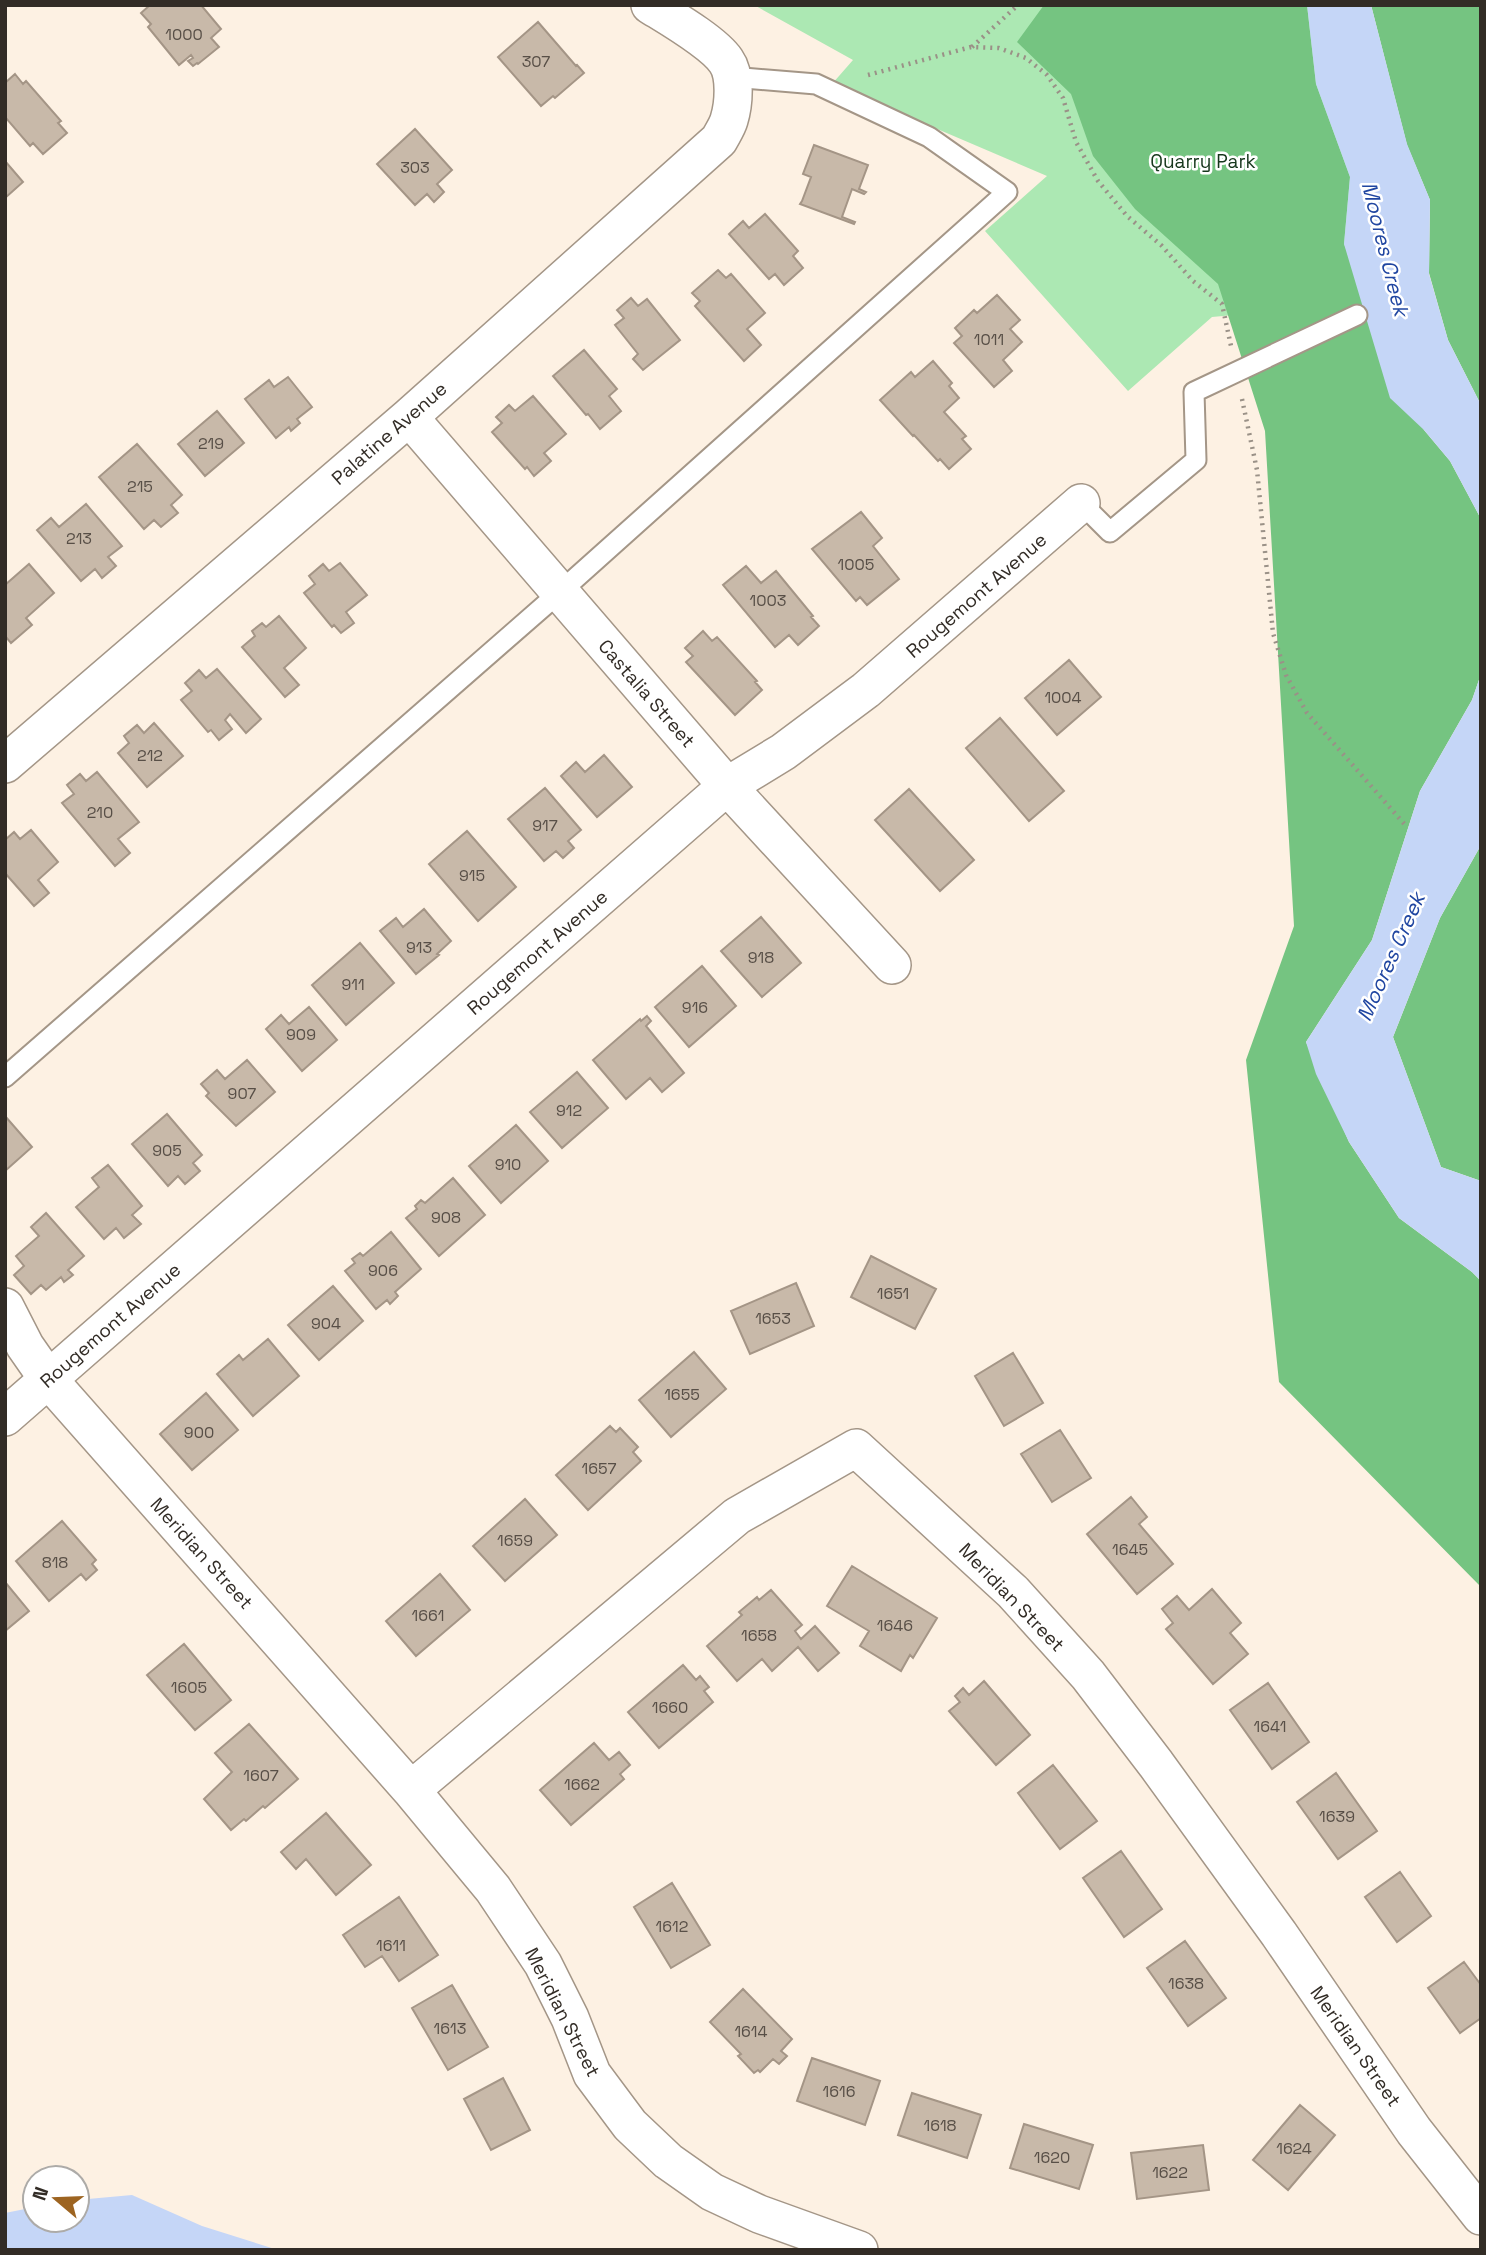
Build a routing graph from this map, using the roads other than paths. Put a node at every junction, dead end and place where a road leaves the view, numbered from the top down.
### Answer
1 (650, 5) edge
2 (732, 77) junction
3 (1357, 315) dead end
4 (409, 417) junction
5 (1081, 503) joint
6 (560, 592) junction
7 (5, 764) edge
8 (727, 786) junction
9 (892, 965) dead end
10 (5, 1077) edge
11 (5, 1307) edge
12 (48, 1379) junction
13 (5, 1417) edge
14 (411, 1790) junction
15 (1481, 2216) edge
16 (859, 2250) edge

1 - 2 street
2 - 4 street, Palatine Avenue
2 - 6 lane
3 - 5 lane
4 - 6 street, Castalia Street
4 - 7 street, Palatine Avenue
5 - 8 street, Rougemont Avenue
6 - 8 street, Castalia Street
6 - 10 lane
8 - 9 street, Castalia Street
8 - 12 street, Rougemont Avenue
11 - 12 street, Meridian Street
12 - 13 street, Rougemont Avenue
12 - 14 street, Meridian Street
14 - 15 street, Meridian Street
14 - 16 street, Meridian Street

